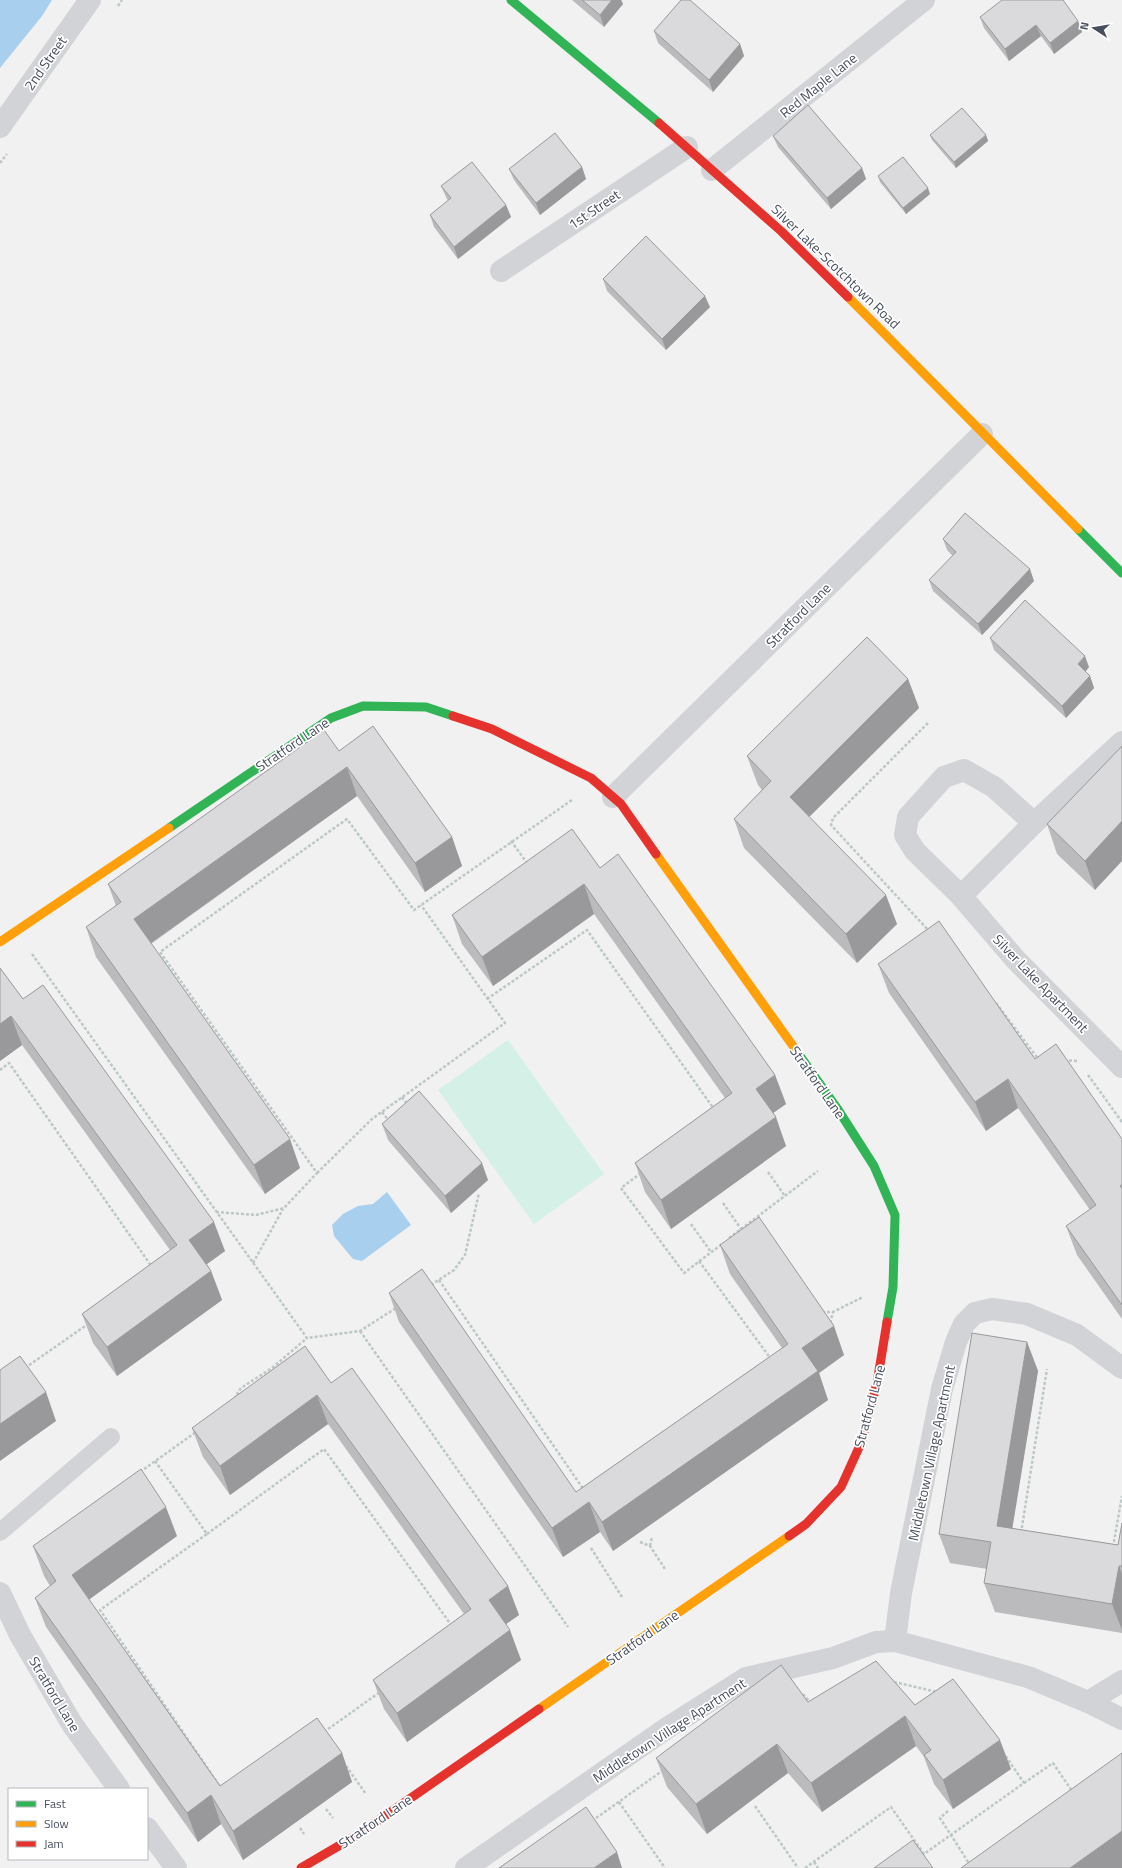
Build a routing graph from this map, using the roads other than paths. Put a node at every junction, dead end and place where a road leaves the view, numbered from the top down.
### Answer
1 (90, 0) edge
2 (511, 0) edge
3 (924, 0) edge
4 (0, 127) edge
5 (687, 147) junction
6 (712, 170) junction
7 (501, 271) dead end
8 (982, 434) junction
9 (1122, 573) edge
10 (1122, 742) edge
11 (613, 797) junction
12 (1034, 823) junction
13 (961, 896) junction
14 (0, 942) edge
15 (1122, 1067) edge
16 (1122, 1368) edge
17 (111, 1437) dead end
18 (0, 1532) edge
19 (0, 1593) edge
20 (895, 1641) junction
21 (1122, 1681) edge
22 (1088, 1702) junction
23 (1122, 1719) edge
24 (118, 1788) edge
25 (148, 1829) edge
26 (176, 1868) edge
27 (301, 1868) edge
28 (466, 1868) edge

1 - 4 street, 2nd Street
2 - 5 street, Silver Lake-Scotchtown Road
3 - 6 street, Red Maple Lane
5 - 6 street, Silver Lake-Scotchtown Road
5 - 7 street, 1st Street
6 - 8 street, Silver Lake-Scotchtown Road
8 - 9 street, Silver Lake-Scotchtown Road
8 - 11 street, Stratford Lane
10 - 12 street
11 - 14 street, Stratford Lane
11 - 27 street, Stratford Lane
12 - 13 street
12 - 13 street, Silver Lake Apartment
13 - 15 street, Silver Lake Apartment
16 - 20 street, Middletown Village Apartment
17 - 18 lane
19 - 24 street, Stratford Lane
20 - 22 street, Middletown Village Apartment
20 - 28 street, Middletown Village Apartment
21 - 22 street
22 - 23 street, Middletown Village Apartment
25 - 26 street

